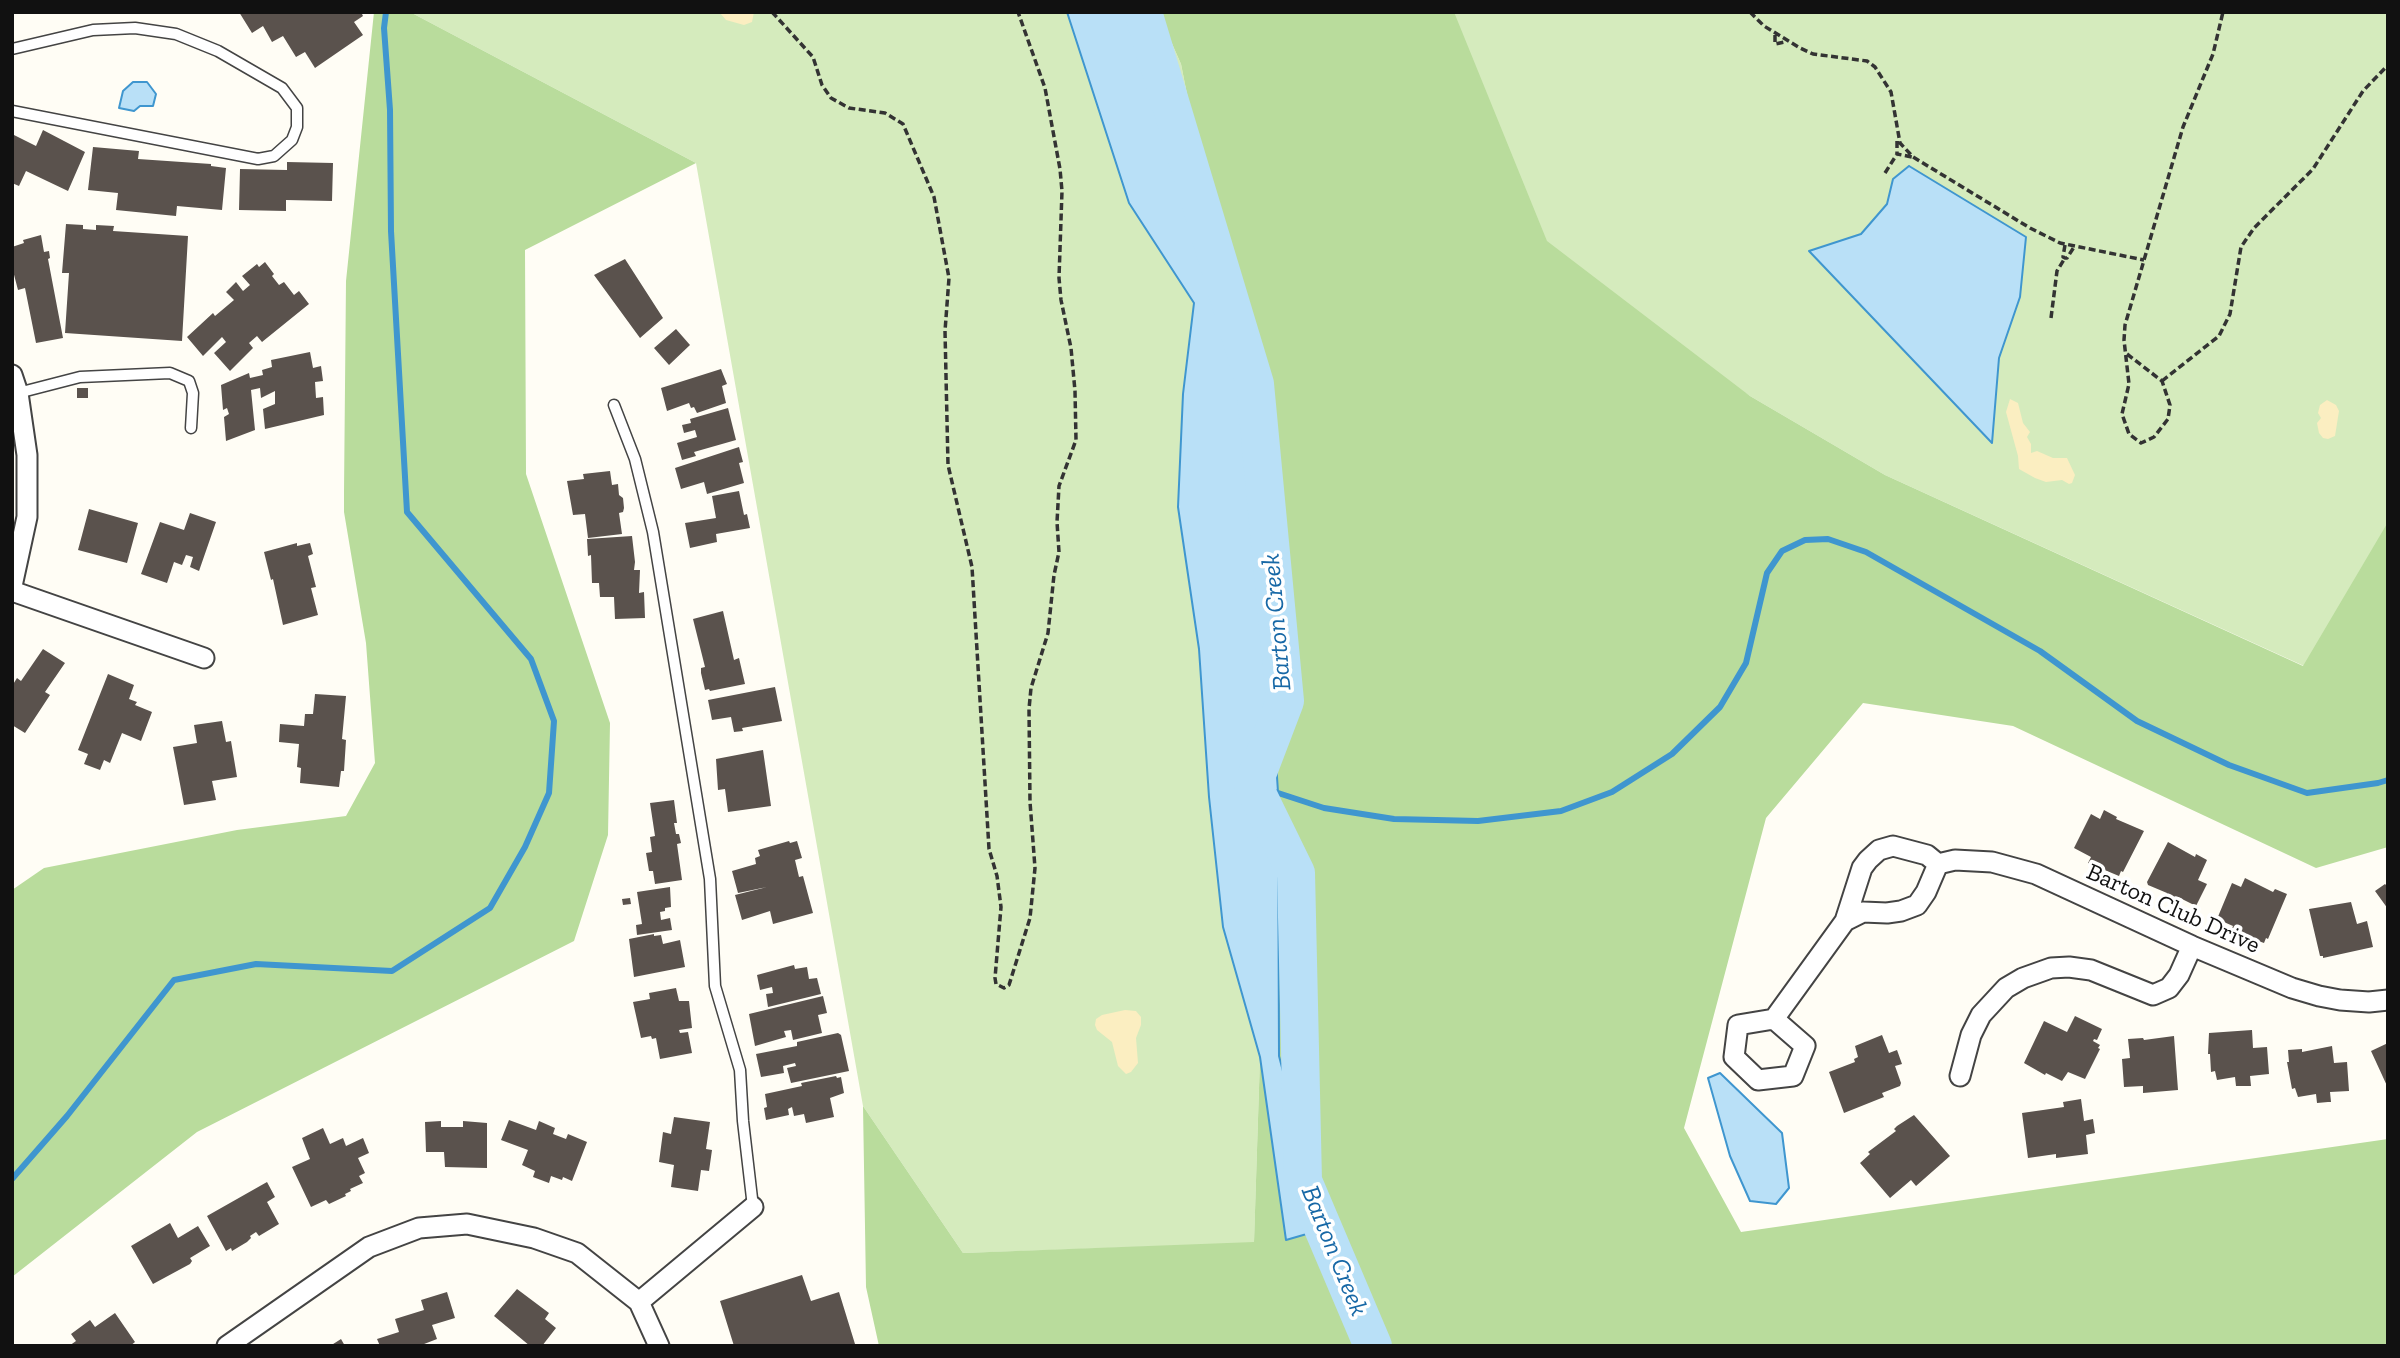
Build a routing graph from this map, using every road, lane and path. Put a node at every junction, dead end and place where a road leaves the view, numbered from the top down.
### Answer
1 (772, 12) edge
2 (1018, 12) edge
3 (1750, 12) edge
4 (2223, 12) edge
5 (1775, 34) junction
6 (1787, 42) junction
7 (12, 49) edge
8 (2388, 65) edge
9 (12, 111) edge
10 (1897, 136) junction
11 (1897, 154) junction
12 (1913, 157) junction
13 (1885, 173) dead end
14 (2065, 245) junction
15 (2074, 247) junction
16 (2065, 258) junction
17 (2144, 261) junction
18 (2051, 318) dead end
19 (2127, 354) junction
20 (2162, 381) junction
21 (15, 384) edge
22 (614, 405) dead end
23 (191, 428) dead end
24 (12, 588) edge
25 (204, 658) dead end
26 (1938, 864) junction
27 (1845, 921) junction
28 (2193, 946) junction
29 (2388, 1000) edge
30 (1774, 1018) dead end
31 (1960, 1076) dead end
32 (753, 1207) joint
33 (639, 1302) junction
34 (227, 1346) edge
35 (659, 1346) edge

1 - 2 path
3 - 5 path
4 - 17 path
5 - 6 path
5 - 6 path
6 - 10 path
7 - 9 lane
8 - 20 path
10 - 11 path
10 - 12 path
11 - 12 path
11 - 13 path
12 - 14 path
14 - 15 path
14 - 16 path
15 - 16 path
15 - 17 path
16 - 18 path
17 - 19 path
19 - 20 path
19 - 20 path
21 - 23 lane
21 - 24 street
22 - 32 lane
24 - 25 street
26 - 27 street
26 - 27 street
26 - 28 street, Barton Club Drive
27 - 30 street
28 - 29 street, Barton Club Drive
28 - 31 street
32 - 33 street
33 - 34 street
33 - 35 street

